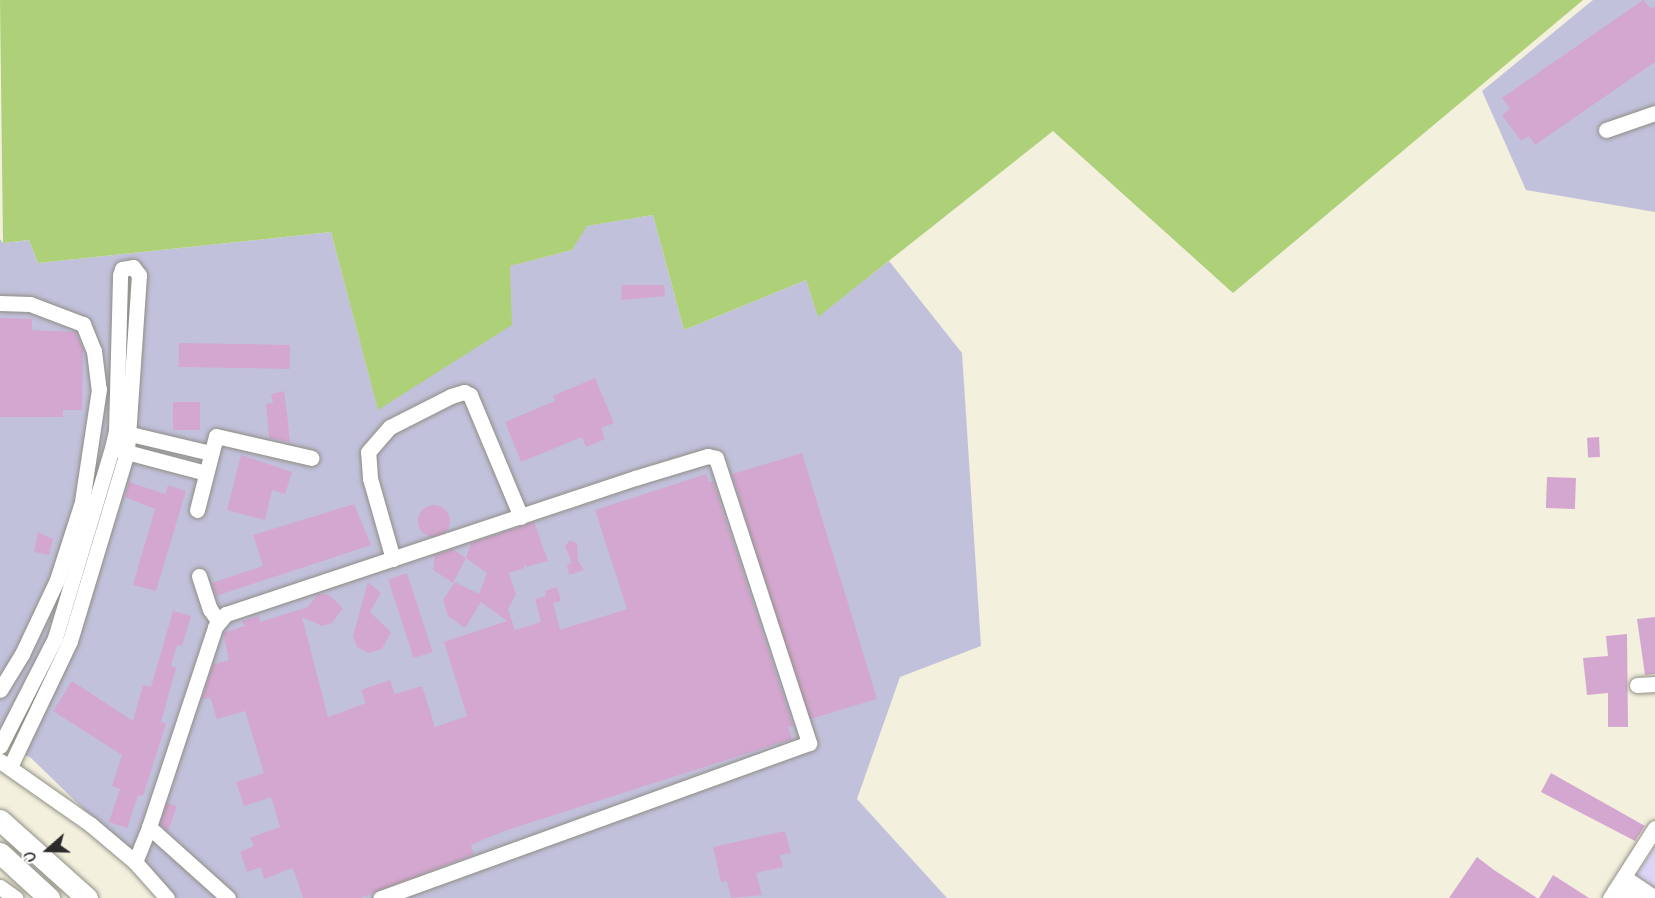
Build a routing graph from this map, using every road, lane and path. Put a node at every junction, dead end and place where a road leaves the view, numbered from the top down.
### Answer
1 (1655, 113) edge
2 (1606, 130) dead end
3 (0, 303) edge
4 (123, 433) junction
5 (112, 448) junction
6 (127, 452) junction
7 (211, 453) junction
8 (312, 458) dead end
9 (206, 473) junction
10 (197, 510) dead end
11 (521, 517) junction
12 (393, 559) junction
13 (199, 576) dead end
14 (218, 621) junction
15 (1655, 684) edge
16 (1637, 685) dead end
17 (0, 690) edge
18 (0, 746) edge
19 (5, 764) edge
20 (0, 820) edge
21 (148, 827) junction
22 (1655, 828) edge
23 (0, 853) edge
24 (135, 862) junction
25 (0, 887) edge
26 (1616, 888) edge
27 (15, 898) edge
28 (49, 898) edge
29 (87, 898) edge
30 (167, 898) edge
31 (228, 898) edge
32 (380, 898) edge
33 (1633, 898) edge
34 (1655, 898) edge

1 - 2 street
3 - 17 street
4 - 4 street
4 - 5 street
4 - 6 street
4 - 7 street
5 - 6 street
5 - 18 street
6 - 9 street
6 - 19 street
7 - 8 street
7 - 9 street
9 - 10 street
11 - 12 street
11 - 12 street
11 - 32 street
12 - 14 street
13 - 14 street
14 - 21 street
15 - 16 street
19 - 24 street
20 - 29 highway
21 - 24 street
21 - 31 street
22 - 26 street
23 - 28 highway
24 - 30 street
25 - 27 street
26 - 33 street
26 - 34 street

